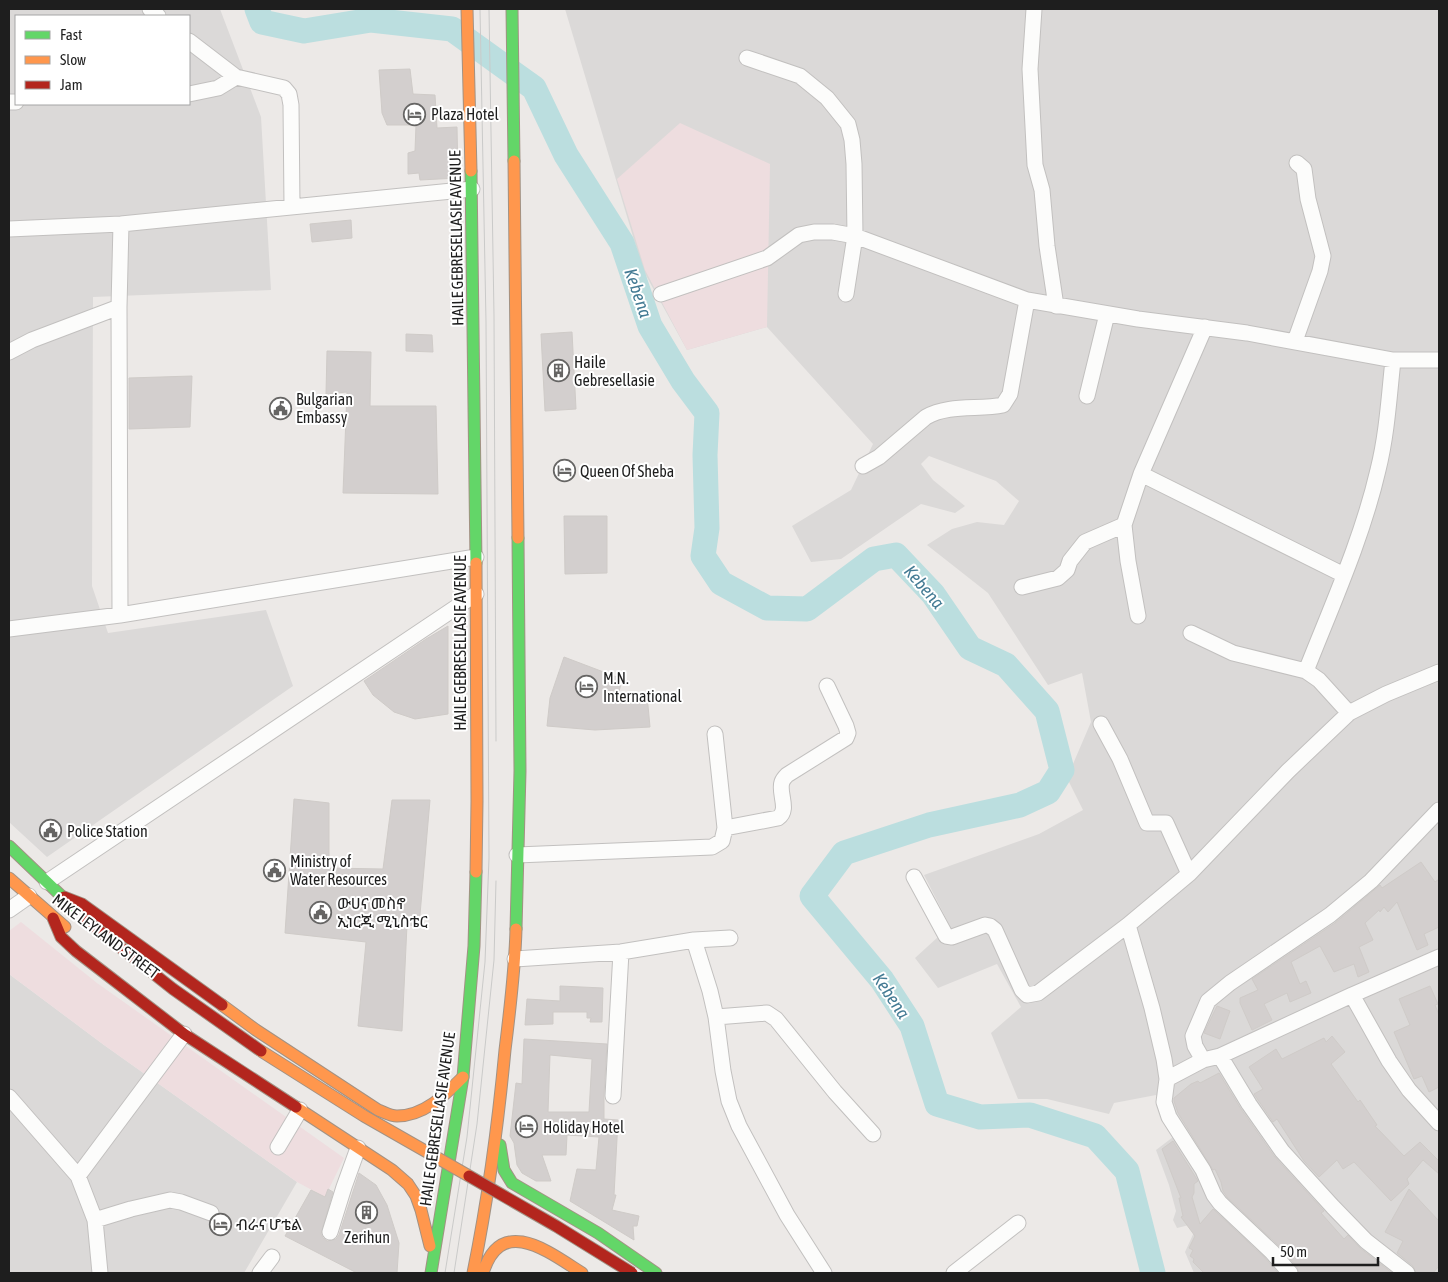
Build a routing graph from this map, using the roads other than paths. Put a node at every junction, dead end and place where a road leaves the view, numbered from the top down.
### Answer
1 (467, 9) edge
2 (1034, 9) edge
3 (512, 12) edge
4 (190, 41) edge
5 (747, 58) dead end
6 (236, 77) junction
7 (190, 94) edge
8 (1297, 163) dead end
9 (472, 189) junction
10 (292, 206) junction
11 (120, 224) junction
12 (9, 229) edge
13 (855, 236) junction
14 (661, 294) dead end
15 (846, 294) dead end
16 (1027, 300) junction
17 (1056, 306) junction
18 (119, 307) junction
19 (1108, 314) junction
20 (1205, 328) junction
21 (1295, 341) junction
22 (9, 352) edge
23 (1393, 360) junction
24 (1439, 360) edge
25 (1087, 396) dead end
26 (863, 466) dead end
27 (1141, 474) junction
28 (1124, 525) junction
29 (476, 557) junction
30 (1344, 575) junction
31 (1022, 587) dead end
32 (476, 594) junction
33 (120, 615) junction
34 (1138, 616) dead end
35 (9, 629) edge
36 (1191, 633) dead end
37 (1306, 671) junction
38 (1439, 672) edge
39 (827, 686) dead end
40 (1349, 714) junction
41 (1101, 724) dead end
42 (714, 734) dead end
43 (1439, 810) edge
44 (725, 828) junction
45 (9, 846) edge
46 (517, 855) junction
47 (1189, 874) junction
48 (914, 877) dead end
49 (9, 878) edge
50 (47, 882) junction
51 (29, 896) junction
52 (64, 897) junction
53 (9, 910) edge
54 (53, 918) junction
55 (1128, 925) junction
56 (77, 935) dead end
57 (730, 938) dead end
58 (694, 940) junction
59 (621, 952) junction
60 (1439, 956) edge
61 (515, 959) junction
62 (1352, 995) junction
63 (716, 1017) junction
64 (184, 1034) junction
65 (1220, 1056) junction
66 (1203, 1060) junction
67 (463, 1077) junction
68 (1167, 1079) junction
69 (613, 1096) dead end
70 (9, 1097) edge
71 (300, 1110) junction
72 (1439, 1123) edge
73 (497, 1131) junction
74 (872, 1134) dead end
75 (278, 1147) dead end
76 (358, 1148) junction
77 (432, 1172) dead end
78 (78, 1176) junction
79 (458, 1186) dead end
80 (474, 1195) dead end
81 (500, 1209) dead end
82 (210, 1214) dead end
83 (96, 1220) junction
84 (1018, 1223) dead end
85 (330, 1232) dead end
86 (272, 1256) dead end
87 (431, 1269) edge
88 (100, 1273) edge
89 (260, 1273) edge
90 (473, 1273) edge
91 (482, 1273) edge
92 (582, 1273) edge
93 (632, 1273) edge
94 (656, 1273) edge
95 (824, 1273) edge
96 (957, 1273) edge
97 (1290, 1273) edge
98 (1407, 1273) edge

1 - 9 main road, HAILE GEBRESELLASIE AVENUE
2 - 17 street
3 - 46 main road
4 - 6 street
5 - 13 street
6 - 7 street
6 - 10 street
8 - 21 street
9 - 10 street
9 - 29 main road, HAILE GEBRESELLASIE AVENUE
10 - 11 street
11 - 12 street
11 - 18 street
13 - 14 street
13 - 15 street
13 - 16 street
16 - 17 street
16 - 26 street
17 - 19 street
18 - 22 street
18 - 33 street
19 - 20 street
19 - 25 street
20 - 21 street
20 - 27 street
21 - 23 street
23 - 24 street
23 - 30 street
27 - 28 street
27 - 30 street
28 - 31 street
28 - 34 street
29 - 32 main road, HAILE GEBRESELLASIE AVENUE
29 - 33 street
30 - 37 street
32 - 50 street
32 - 67 main road, HAILE GEBRESELLASIE AVENUE
33 - 35 street
36 - 37 street
37 - 40 street
38 - 40 street
39 - 44 street
40 - 47 street
41 - 47 street
42 - 44 street
43 - 66 street
44 - 46 street
45 - 50 main road, MIKE LEYLAND STREET
46 - 61 main road
47 - 55 street
48 - 55 street
49 - 51 main road, MIKE LEYLAND STREET
50 - 52 main road, MIKE LEYLAND STREET
51 - 53 street
51 - 54 main road, MIKE LEYLAND STREET
52 - 67 main road
52 - 93 main road, MIKE LEYLAND STREET, bridge
54 - 56 main road, MIKE LEYLAND STREET
54 - 64 main road
55 - 68 street
57 - 58 street
58 - 59 street
58 - 63 street
59 - 61 street
59 - 69 street
60 - 62 street
61 - 73 main road
62 - 65 street
62 - 72 street
63 - 74 street
63 - 95 street
64 - 71 main road
64 - 78 street
65 - 66 street
65 - 98 street
66 - 68 street
67 - 87 main road, HAILE GEBRESELLASIE AVENUE
68 - 97 street
70 - 78 street
71 - 75 street
71 - 76 main road
73 - 90 main road
73 - 94 main road
76 - 85 street
76 - 87 main road
77 - 79 main road
78 - 83 street
80 - 81 main road
82 - 83 street
83 - 88 street
84 - 96 street
86 - 89 street
91 - 92 main road

